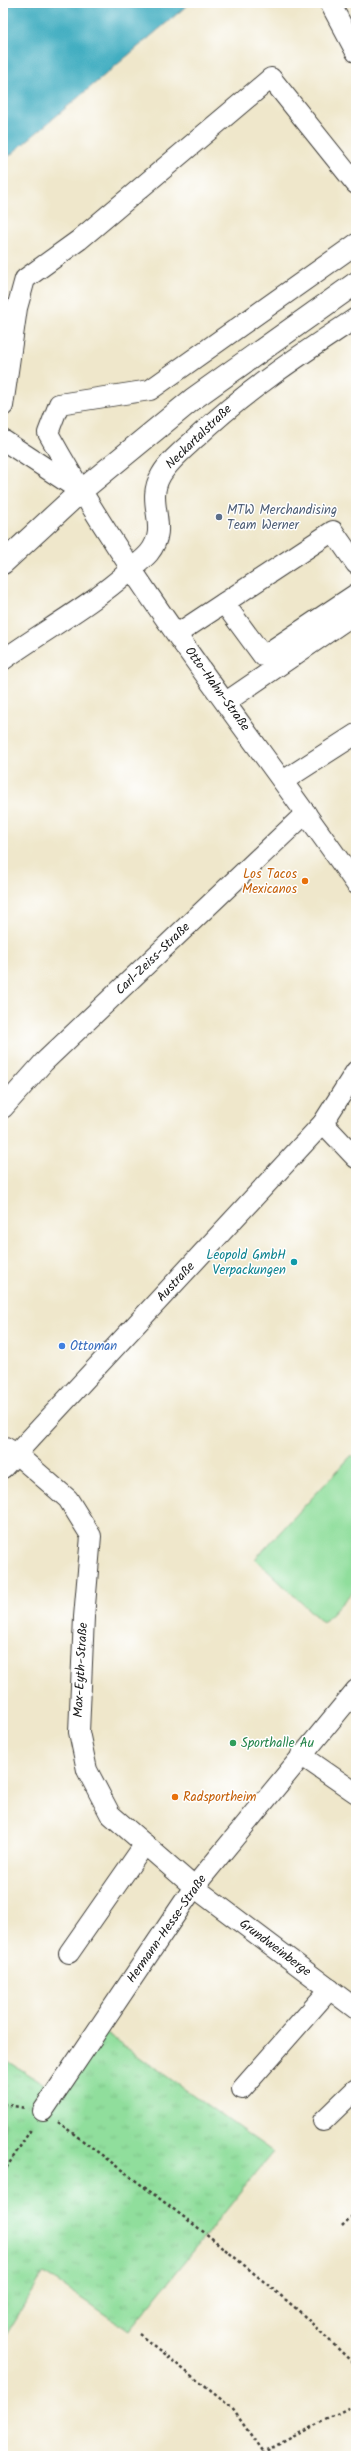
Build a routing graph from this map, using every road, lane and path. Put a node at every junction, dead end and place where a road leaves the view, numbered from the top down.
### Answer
1 (330, 3) edge
2 (356, 52) edge
3 (356, 184) edge
4 (356, 244) edge
5 (356, 283) edge
6 (356, 318) edge
7 (3, 406) edge
8 (3, 440) edge
9 (80, 491) junction
10 (3, 563) edge
11 (356, 564) edge
12 (130, 569) junction
13 (356, 594) edge
14 (224, 603) junction
15 (356, 613) edge
16 (177, 634) junction
17 (3, 660) edge
18 (226, 702) junction
19 (356, 734) edge
20 (283, 780) junction
21 (306, 813) junction
22 (356, 884) edge
23 (356, 1071) edge
24 (3, 1108) edge
25 (323, 1123) junction
26 (356, 1158) edge
27 (7, 1456) edge
28 (356, 1690) edge
29 (301, 1755) junction
30 (356, 1793) edge
31 (145, 1844) junction
32 (194, 1887) junction
33 (69, 1953) dead end
34 (330, 1989) junction
35 (356, 2009) edge
36 (242, 2089) dead end
37 (356, 2089) edge
38 (43, 2111) junction
39 (324, 2121) dead end
40 (3, 2173) edge
41 (356, 2212) edge
42 (342, 2226) dead end
43 (139, 2334) dead end
44 (356, 2366) edge
45 (356, 2404) edge
46 (3, 2449) edge
47 (262, 2451) junction
48 (9, 2456) edge
49 (256, 2456) edge

1 - 2 street
3 - 7 street
4 - 9 street, Otto-Hahn-Straße
5 - 9 main road
6 - 12 street, Neckartalstraße
8 - 9 street
9 - 10 main road
9 - 12 street, Otto-Hahn-Straße
11 - 14 street
12 - 16 street, Otto-Hahn-Straße
12 - 17 street, Neckartalstraße
13 - 14 street
14 - 16 street
15 - 18 street
16 - 18 street, Otto-Hahn-Straße
18 - 20 street, Otto-Hahn-Straße
19 - 20 street
20 - 21 street, Otto-Hahn-Straße
21 - 22 street, Otto-Hahn-Straße
21 - 24 street, Carl-Zeiss-Straße
23 - 25 street, Austraße
25 - 26 street
25 - 27 street, Austraße
27 - 31 street, Max-Eyth-Straße
28 - 29 street, Hermann-Hesse-Straße
29 - 30 street
29 - 32 street, Hermann-Hesse-Straße
31 - 32 street, Max-Eyth-Straße
31 - 33 street
32 - 34 street, Grundweinberge
32 - 38 street, Hermann-Hesse-Straße
34 - 35 street, Grundweinberge
34 - 36 street
37 - 39 street
38 - 40 path
38 - 44 path
41 - 42 path
43 - 47 path
45 - 47 path
46 - 48 path
47 - 49 path

